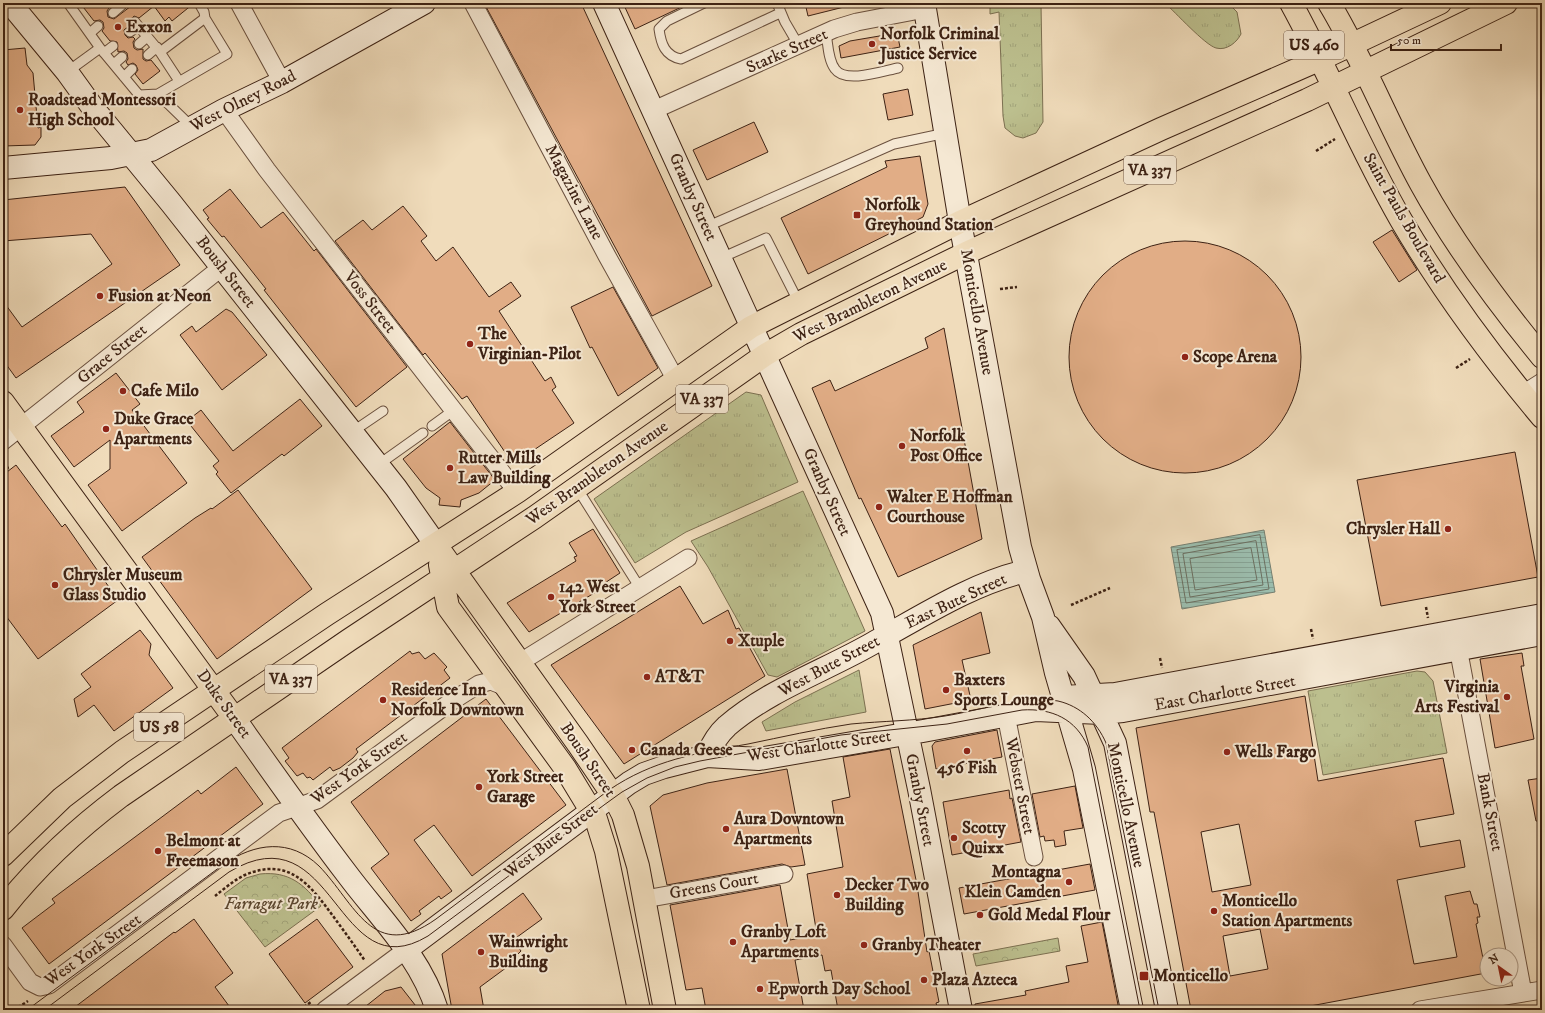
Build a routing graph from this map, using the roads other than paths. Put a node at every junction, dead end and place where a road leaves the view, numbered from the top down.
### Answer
1 (10, 3) edge
2 (68, 3) edge
3 (199, 3) edge
4 (239, 3) edge
5 (424, 3) edge
6 (473, 3) edge
7 (604, 3) edge
8 (704, 3) edge
9 (777, 3) edge
10 (1291, 3) edge
11 (1329, 3) edge
12 (1440, 3) edge
13 (1506, 3) edge
14 (122, 6) edge
15 (925, 6) edge
16 (86, 11) dead end
17 (206, 11) edge
18 (113, 13) dead end
19 (780, 13) junction
20 (78, 17) junction
21 (98, 26) dead end
22 (130, 32) dead end
23 (90, 33) junction
24 (826, 33) junction
25 (147, 37) junction
26 (139, 44) dead end
27 (1353, 44) junction
28 (113, 46) dead end
29 (799, 46) junction
30 (102, 50) junction
31 (158, 50) junction
32 (148, 55) dead end
33 (122, 57) dead end
34 (1321, 60) junction
35 (114, 64) junction
36 (898, 68) dead end
37 (132, 69) dead end
38 (67, 72) junction
39 (1365, 72) junction
40 (124, 77) junction
41 (179, 81) junction
42 (282, 82) junction
43 (1334, 87) junction
44 (158, 94) junction
45 (224, 110) junction
46 (654, 110) junction
47 (192, 127) junction
48 (946, 133) junction
49 (132, 155) junction
50 (3, 168) edge
51 (960, 222) junction
52 (706, 227) junction
53 (966, 253) junction
54 (720, 258) junction
55 (222, 267) junction
56 (799, 303) junction
57 (751, 327) junction
58 (764, 355) junction
59 (1542, 357) edge
60 (676, 380) junction
61 (1542, 382) edge
62 (1523, 394) junction
63 (3, 402) edge
64 (454, 410) junction
65 (383, 411) dead end
66 (1542, 417) edge
67 (21, 426) junction
68 (432, 426) dead end
69 (352, 432) junction
70 (423, 433) dead end
71 (3, 441) edge
72 (378, 466) junction
73 (576, 488) junction
74 (517, 492) junction
75 (436, 545) junction
76 (688, 558) dead end
77 (1026, 571) junction
78 (448, 574) junction
79 (640, 588) junction
80 (1542, 615) edge
81 (1043, 617) junction
82 (1542, 634) edge
83 (887, 635) junction
84 (1456, 640) junction
85 (519, 663) junction
86 (506, 687) junction
87 (214, 690) junction
88 (1065, 704) junction
89 (1098, 705) junction
90 (1006, 715) junction
91 (234, 718) junction
92 (907, 734) junction
93 (707, 756) junction
94 (612, 795) junction
95 (298, 807) junction
96 (592, 811) junction
97 (3, 855) edge
98 (1034, 857) dead end
99 (784, 874) dead end
100 (645, 899) junction
101 (3, 909) edge
102 (3, 946) edge
103 (406, 950) junction
104 (1542, 990) edge
105 (1523, 993) junction
106 (326, 1010) edge
107 (437, 1010) edge
108 (639, 1010) edge
109 (665, 1010) edge
110 (961, 1010) edge
111 (1132, 1010) edge
112 (1167, 1010) edge
113 (1420, 1010) edge

1 - 38 street, Boush Street
2 - 20 lane
3 - 17 lane
4 - 42 street
5 - 42 street, West Olney Road
6 - 60 street, Magazine Lane
7 - 46 street, Granby Street
8 - 19 lane
9 - 19 lane
10 - 34 main road, Saint Pauls Boulevard / US 460
11 - 27 main road, Saint Pauls Boulevard / US 460
12 - 27 main road, US 460
13 - 39 main road, US 460
14 - 18 lane
15 - 24 street, Starke Street
15 - 48 street, Monticello Avenue
16 - 20 lane
17 - 31 lane
17 - 41 lane
19 - 29 lane
20 - 23 lane
21 - 23 lane
22 - 25 lane
23 - 30 lane
24 - 29 street, Starke Street
24 - 36 lane
25 - 26 lane
25 - 31 lane
27 - 34 main road, VA 337
27 - 39 main road, Saint Pauls Boulevard
28 - 30 lane
29 - 46 street, Starke Street
30 - 35 lane
30 - 38 lane
31 - 32 lane
31 - 41 lane
33 - 35 lane
34 - 43 main road, Saint Pauls Boulevard / US 460
34 - 51 main road, West Brambleton Avenue / VA 337
35 - 40 lane
37 - 40 lane
38 - 49 street, Boush Street
39 - 43 main road, US 460
39 - 59 main road, Saint Pauls Boulevard
40 - 44 lane
41 - 44 lane
42 - 45 street, West Olney Road
43 - 53 main road, West Brambleton Avenue / VA 337
43 - 62 main road, Saint Pauls Boulevard
44 - 47 lane
45 - 47 street, West Olney Road
45 - 64 street, Voss Street
46 - 52 street, Granby Street
47 - 49 street, West Olney Road
48 - 51 street, Monticello Avenue
48 - 52 lane
49 - 50 street, West Olney Road
49 - 55 street, Boush Street
51 - 53 street, Monticello Avenue
51 - 56 main road, West Brambleton Avenue / VA 337
52 - 54 street, Granby Street
53 - 58 main road, West Brambleton Avenue / VA 337
53 - 77 street, Monticello Avenue
54 - 56 lane
54 - 57 street, Granby Street
55 - 67 street, Grace Street
55 - 69 street, Boush Street
56 - 57 main road, West Brambleton Avenue / VA 337
57 - 58 street, Granby Street
57 - 60 main road, West Brambleton Avenue / VA 337
58 - 73 main road, West Brambleton Avenue / VA 337
58 - 83 street, Granby Street
60 - 74 main road, West Brambleton Avenue / VA 337
61 - 62 street
62 - 66 main road, Saint Pauls Boulevard
63 - 67 main road, Duke Street
64 - 68 lane
64 - 74 street, Voss Street
65 - 69 lane
67 - 71 street, Grace Street
67 - 87 main road, Duke Street
69 - 72 street, Boush Street
70 - 72 lane
72 - 75 street, Boush Street
73 - 78 main road, West Brambleton Avenue / VA 337
73 - 79 lane
74 - 75 main road, West Brambleton Avenue / VA 337
75 - 78 main road, Boush Street
75 - 87 main road, West Brambleton Avenue / VA 337
76 - 79 street
77 - 81 street, Monticello Avenue
77 - 83 street, East Bute Street
78 - 85 main road, Boush Street
78 - 86 main road, Boush Street
78 - 91 main road, West Brambleton Avenue / VA 337
79 - 85 street
80 - 84 street, East Charlotte Street
81 - 88 street, Monticello Avenue
81 - 89 street, Monticello Avenue
82 - 84 street, East Charlotte Street
83 - 92 street, Granby Street
83 - 93 street, West Bute Street
84 - 89 street, East Charlotte Street
84 - 105 street, Bank Street
85 - 94 main road, Boush Street
86 - 95 street, West York Street
86 - 96 main road, Boush Street
87 - 91 main road, Duke Street
87 - 97 main road, West Brambleton Avenue / US 58
88 - 89 street, East Charlotte Street
88 - 90 street, East Charlotte Street
88 - 111 street, Monticello Avenue
89 - 112 street, Monticello Avenue
90 - 92 street, East Charlotte Street
90 - 98 street, Webster Street
91 - 95 street, Duke Street
91 - 101 main road, West Brambleton Avenue / US 58
92 - 93 street, West Charlotte Street
92 - 110 street, Granby Street
93 - 94 street, West Bute Street
94 - 96 street, West Bute Street
94 - 100 main road, Boush Street
95 - 102 street, West York Street
95 - 103 street, Duke Street
96 - 103 street, West Bute Street
96 - 108 main road, Boush Street
99 - 100 street, Greens Court
100 - 109 main road, Boush Street
103 - 106 street, West Bute Street
103 - 107 street, Duke Street
104 - 105 street
105 - 113 street

